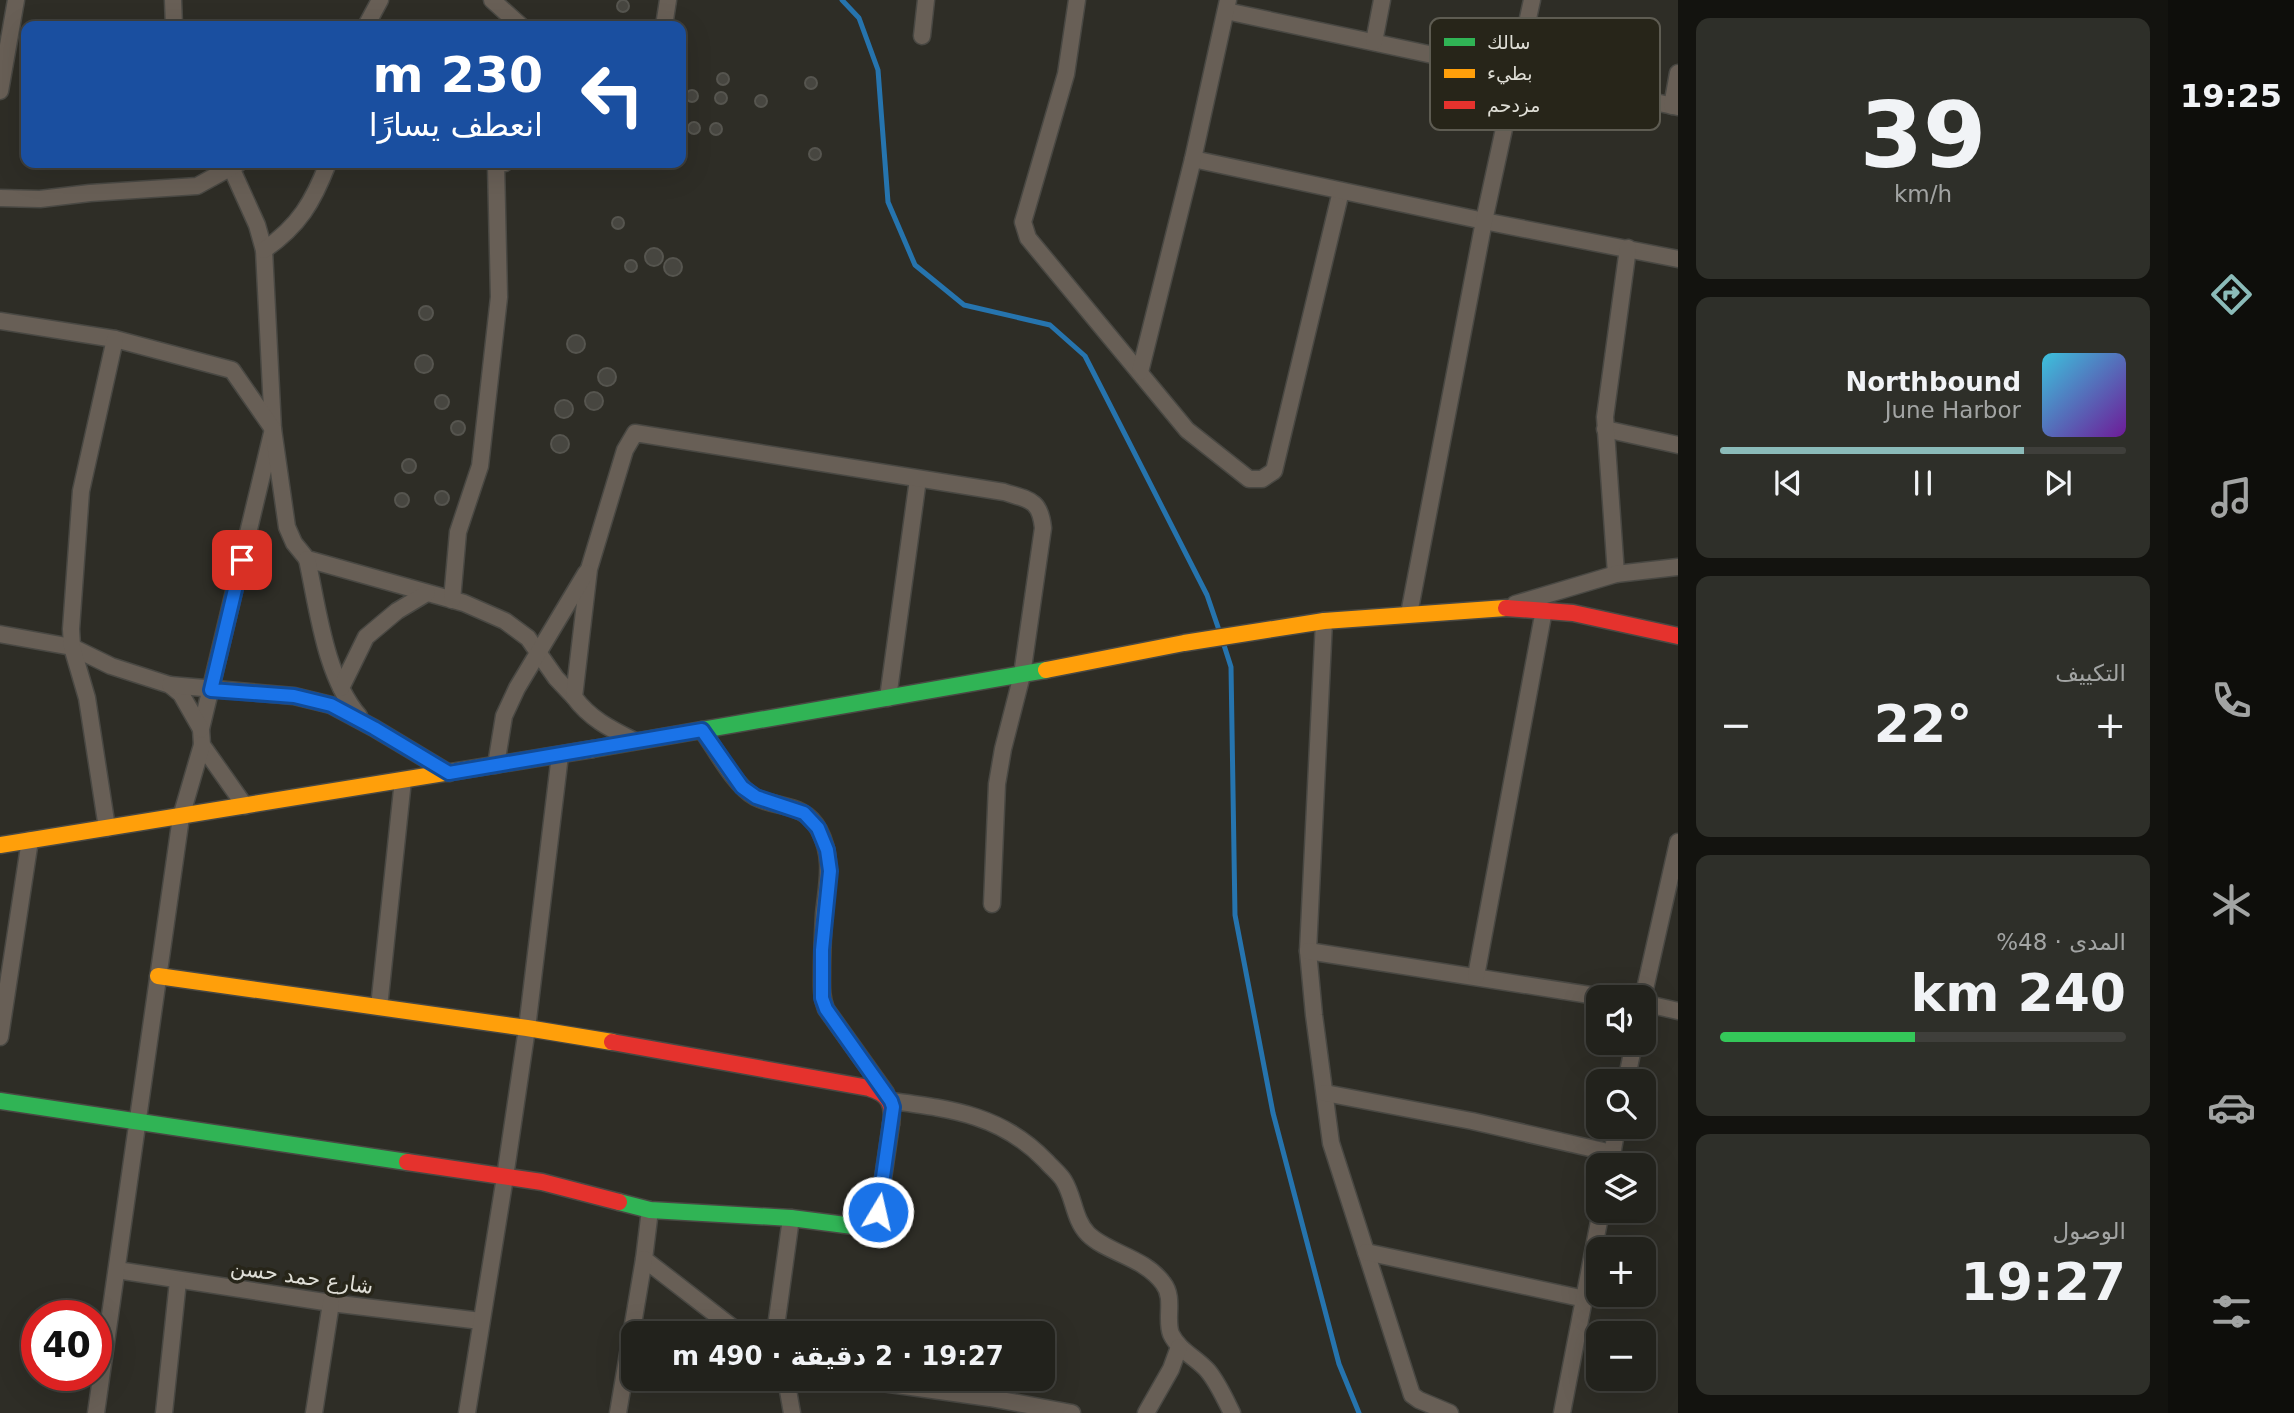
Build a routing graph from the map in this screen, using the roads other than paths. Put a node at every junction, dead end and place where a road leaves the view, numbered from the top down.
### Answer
1 (16, 0) edge
2 (173, 0) edge
3 (380, 0) edge
4 (492, 0) edge
5 (668, 0) edge
6 (926, 0) edge
7 (1077, 0) edge
8 (1382, 0) edge
9 (1532, 0) edge
10 (1227, 6) edge
11 (1528, 18) edge
12 (174, 21) edge
13 (369, 21) edge
14 (515, 21) edge
15 (665, 21) edge
16 (922, 36) dead end
17 (1374, 42) junction
18 (1430, 54) edge
19 (1678, 73) edge
20 (0, 91) edge
21 (1675, 106) edge
22 (1504, 130) edge
23 (1193, 159) junction
24 (226, 168) edge
25 (235, 168) edge
26 (326, 168) edge
27 (496, 168) edge
28 (1341, 191) junction
29 (0, 198) edge
30 (1484, 221) junction
31 (1628, 248) junction
32 (264, 250) junction
33 (1678, 259) edge
34 (0, 321) edge
35 (115, 339) junction
36 (1140, 372) junction
37 (272, 429) junction
38 (1605, 429) junction
39 (1678, 444) edge
40 (918, 478) junction
41 (307, 559) junction
42 (1678, 567) edge
43 (589, 569) junction
44 (1616, 574) junction
45 (427, 593) junction
46 (452, 600) junction
47 (1502, 608) junction
48 (1544, 610) junction
49 (1409, 614) junction
50 (1324, 621) junction
51 (0, 634) edge
52 (1678, 636) edge
53 (72, 647) junction
54 (538, 655) junction
55 (1022, 675) junction
56 (170, 685) junction
57 (341, 688) junction
58 (211, 690) junction
59 (574, 697) junction
60 (888, 698) junction
61 (365, 723) junction
62 (702, 730) junction
63 (202, 737) junction
64 (635, 741) junction
65 (560, 755) junction
66 (496, 765) junction
67 (449, 773) junction
68 (402, 780) junction
69 (245, 806) junction
70 (181, 817) junction
71 (107, 828) junction
72 (30, 840) junction
73 (1678, 842) edge
74 (0, 845) edge
75 (992, 904) dead end
76 (1308, 951) junction
77 (158, 976) junction
78 (1476, 976) junction
79 (1646, 985) edge
80 (1586, 994) edge
81 (1656, 1006) edge
82 (379, 1007) junction
83 (1678, 1011) edge
84 (527, 1028) junction
85 (0, 1037) edge
86 (1325, 1093) junction
87 (889, 1098) junction
88 (0, 1101) edge
89 (137, 1123) junction
90 (1589, 1153) edge
91 (505, 1177) junction
92 (650, 1210) junction
93 (792, 1218) junction
94 (1599, 1223) edge
95 (1366, 1252) junction
96 (644, 1259) junction
97 (117, 1269) junction
98 (178, 1281) junction
99 (1585, 1299) junction
100 (331, 1303) junction
101 (481, 1321) junction
102 (724, 1321) edge
103 (777, 1321) edge
104 (1179, 1347) junction
105 (788, 1391) edge
106 (916, 1391) edge
107 (989, 1405) edge
108 (96, 1413) edge
109 (164, 1413) edge
110 (314, 1413) edge
111 (467, 1413) edge
112 (618, 1413) edge
113 (792, 1413) edge
114 (1072, 1413) edge
115 (1146, 1413) edge
116 (1232, 1413) edge
117 (1450, 1413) edge
118 (1562, 1413) edge

1 - 20 street
2 - 12 street
3 - 13 street
4 - 14 street
5 - 15 street
6 - 16 street
7 - 36 street
8 - 17 street
9 - 11 street
10 - 17 street
10 - 23 street
17 - 18 street
19 - 21 street
22 - 30 street
23 - 28 street
23 - 36 street
24 - 29 street
25 - 32 street
26 - 32 street
27 - 46 street
28 - 30 street
28 - 36 street
30 - 31 street
30 - 49 street
31 - 33 street
31 - 38 street
32 - 37 street
34 - 35 street
35 - 37 street
35 - 53 street
37 - 41 street
37 - 58 street
38 - 39 street
38 - 44 street
40 - 43 street
40 - 55 street
40 - 60 street
41 - 45 street
41 - 57 street
42 - 44 street
43 - 54 street
43 - 59 street
44 - 47 street
45 - 46 street
45 - 57 street
46 - 54 street
47 - 48 street
47 - 49 street
48 - 52 street
48 - 78 street
49 - 50 street
50 - 55 street
50 - 76 street
51 - 53 street
53 - 56 street
53 - 71 street
54 - 59 street
54 - 66 street
55 - 60 street
55 - 75 street
56 - 58 street
56 - 63 street
57 - 61 street
58 - 61 street
58 - 63 street
59 - 64 street
60 - 62 street
61 - 67 street
62 - 64 street
62 - 87 street
63 - 69 street
63 - 70 street
64 - 65 street
65 - 66 street
65 - 84 street
66 - 67 street
67 - 68 street
68 - 69 street
68 - 82 street
69 - 70 street
70 - 71 street
70 - 77 street
71 - 72 street
72 - 74 street
72 - 85 street
73 - 79 street
76 - 78 street
76 - 86 street
77 - 82 street
77 - 89 street
78 - 80 street
81 - 83 street
82 - 84 street
84 - 87 street
84 - 91 street
86 - 90 street
86 - 95 street
87 - 93 street
87 - 104 street
88 - 89 street
89 - 91 street
89 - 97 street
91 - 92 street
91 - 101 street
92 - 93 street
92 - 96 street
93 - 103 street
94 - 99 street
95 - 99 street
95 - 117 street
96 - 102 street
96 - 112 street
97 - 98 street, شارع حمد حسن
97 - 108 street
98 - 100 street, شارع حمد حسن
98 - 109 street
99 - 118 street
100 - 101 street, شارع حمد حسن
100 - 110 street
101 - 111 street
104 - 115 street
104 - 116 street
105 - 113 street
106 - 107 street
107 - 114 street

